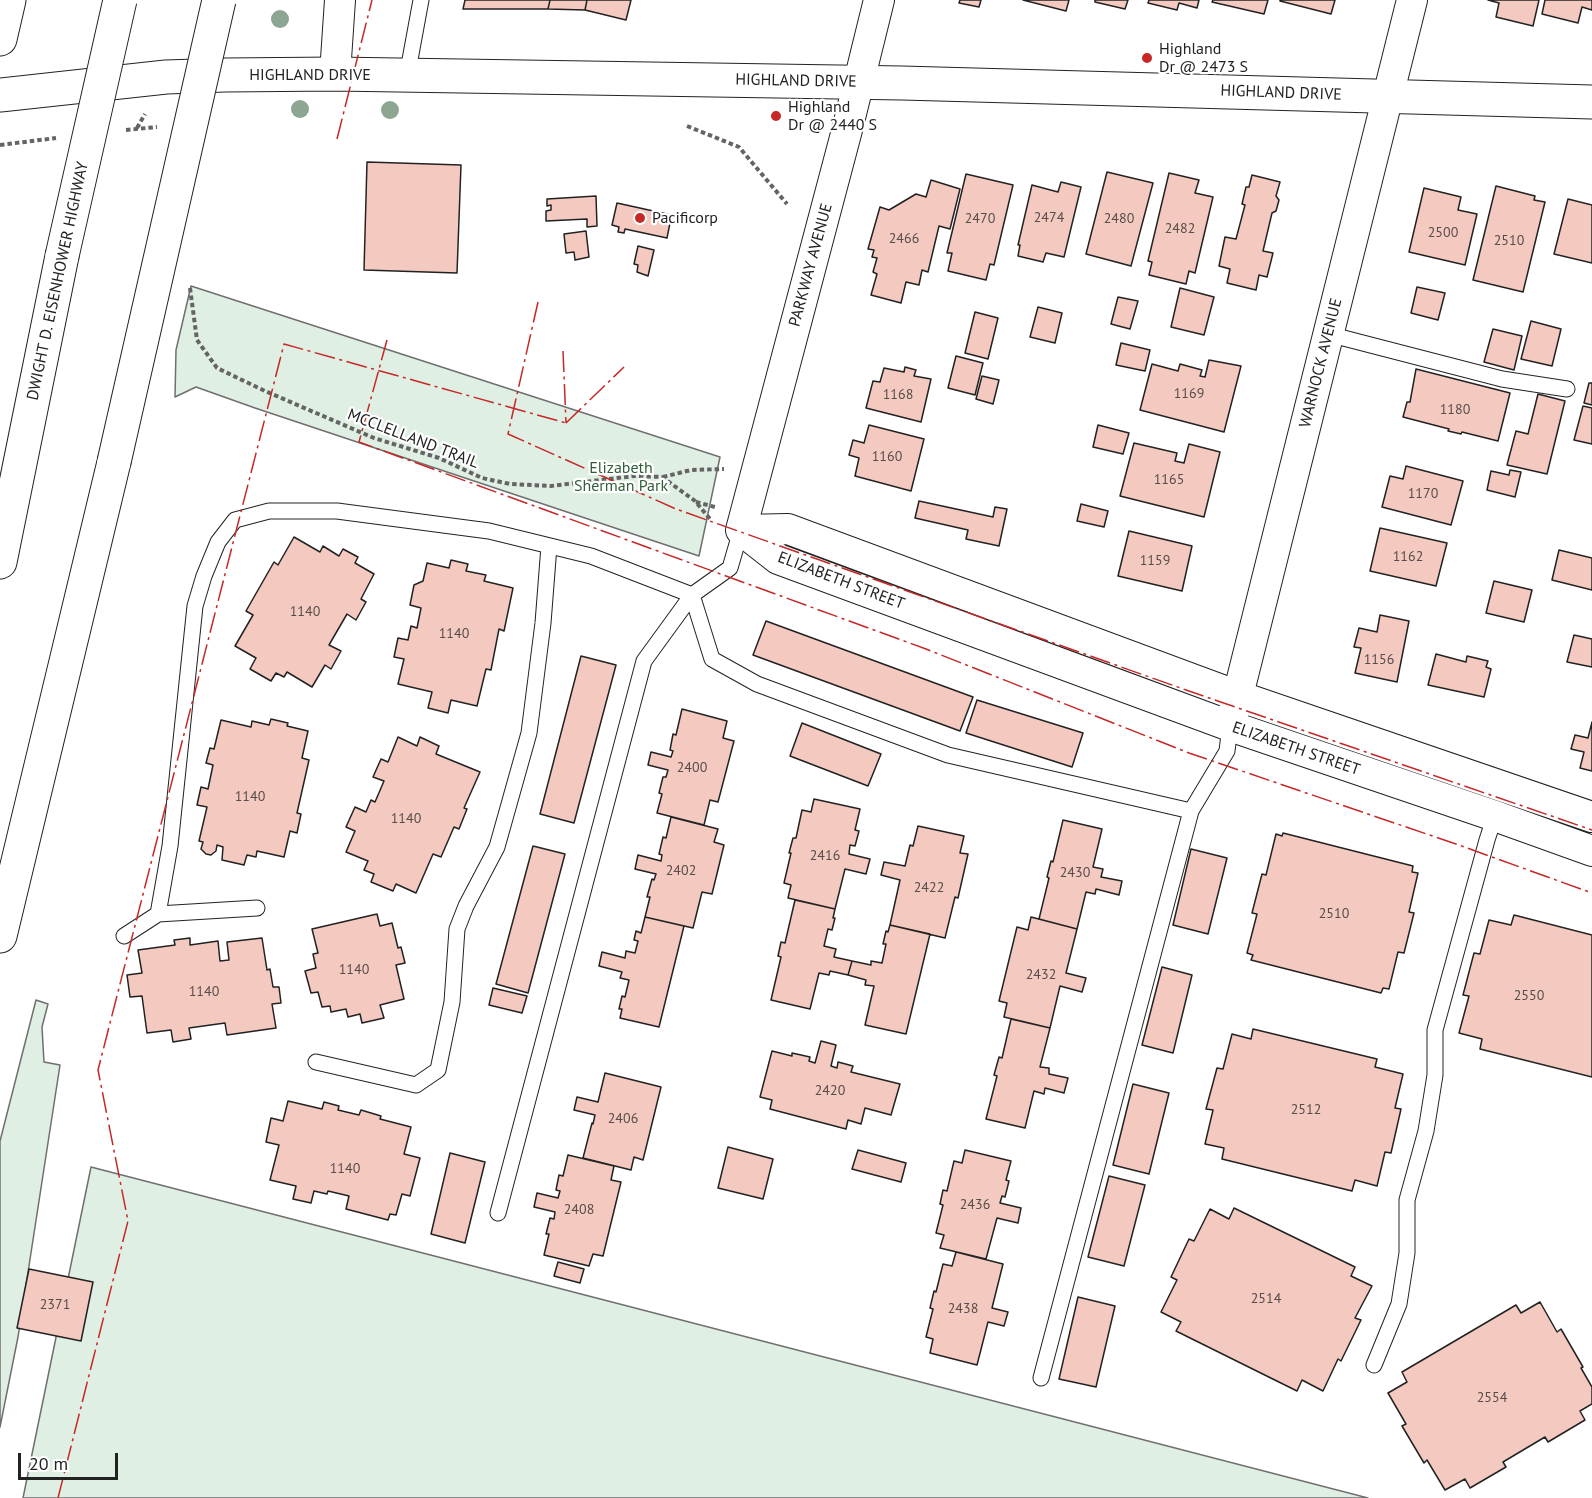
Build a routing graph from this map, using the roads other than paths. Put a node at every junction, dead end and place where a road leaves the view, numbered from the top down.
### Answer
1 (9, 0) edge
2 (120, 0) edge
3 (219, 0) edge
4 (340, 0) edge
5 (421, 0) edge
6 (879, 0) edge
7 (1412, 0) edge
8 (0, 39) edge
9 (335, 74) junction
10 (407, 76) junction
11 (859, 82) junction
12 (0, 95) edge
13 (1388, 95) junction
14 (1592, 102) edge
15 (1328, 334) junction
16 (1567, 389) dead end
17 (741, 530) junction
18 (549, 546) junction
19 (0, 562) edge
20 (692, 595) junction
21 (1238, 696) junction
22 (1230, 726) junction
23 (1505, 787) junction
24 (1191, 811) junction
25 (1495, 816) junction
26 (1592, 817) edge
27 (1592, 851) edge
28 (257, 908) dead end
29 (158, 914) junction
30 (0, 936) edge
31 (124, 936) dead end
32 (316, 1062) dead end
33 (498, 1214) dead end
34 (1374, 1365) dead end
35 (1041, 1378) dead end

1 - 8 main road
2 - 19 main road, DWIGHT D. EISENHOWER HIGHWAY, bridge
3 - 30 main road, bridge
4 - 9 street
5 - 10 lane
6 - 11 street, PARKWAY AVENUE
7 - 13 street, WARNOCK AVENUE
9 - 10 main road, HIGHLAND DRIVE
9 - 12 main road, HIGHLAND DRIVE
10 - 11 main road, HIGHLAND DRIVE
11 - 13 main road, HIGHLAND DRIVE
11 - 17 street, PARKWAY AVENUE
13 - 14 main road, HIGHLAND DRIVE
13 - 15 street, WARNOCK AVENUE
15 - 16 lane
15 - 21 street, WARNOCK AVENUE
17 - 20 lane
17 - 21 street, ELIZABETH STREET
17 - 22 street, ELIZABETH STREET
18 - 20 lane
18 - 29 lane
18 - 32 lane
20 - 24 lane
20 - 33 lane
21 - 22 street, WARNOCK AVENUE
21 - 23 street, ELIZABETH STREET
22 - 24 lane
22 - 25 street, ELIZABETH STREET
23 - 25 lane
23 - 26 street, ELIZABETH STREET
24 - 35 lane
25 - 27 street, ELIZABETH STREET
25 - 34 lane
28 - 29 lane
29 - 31 lane

